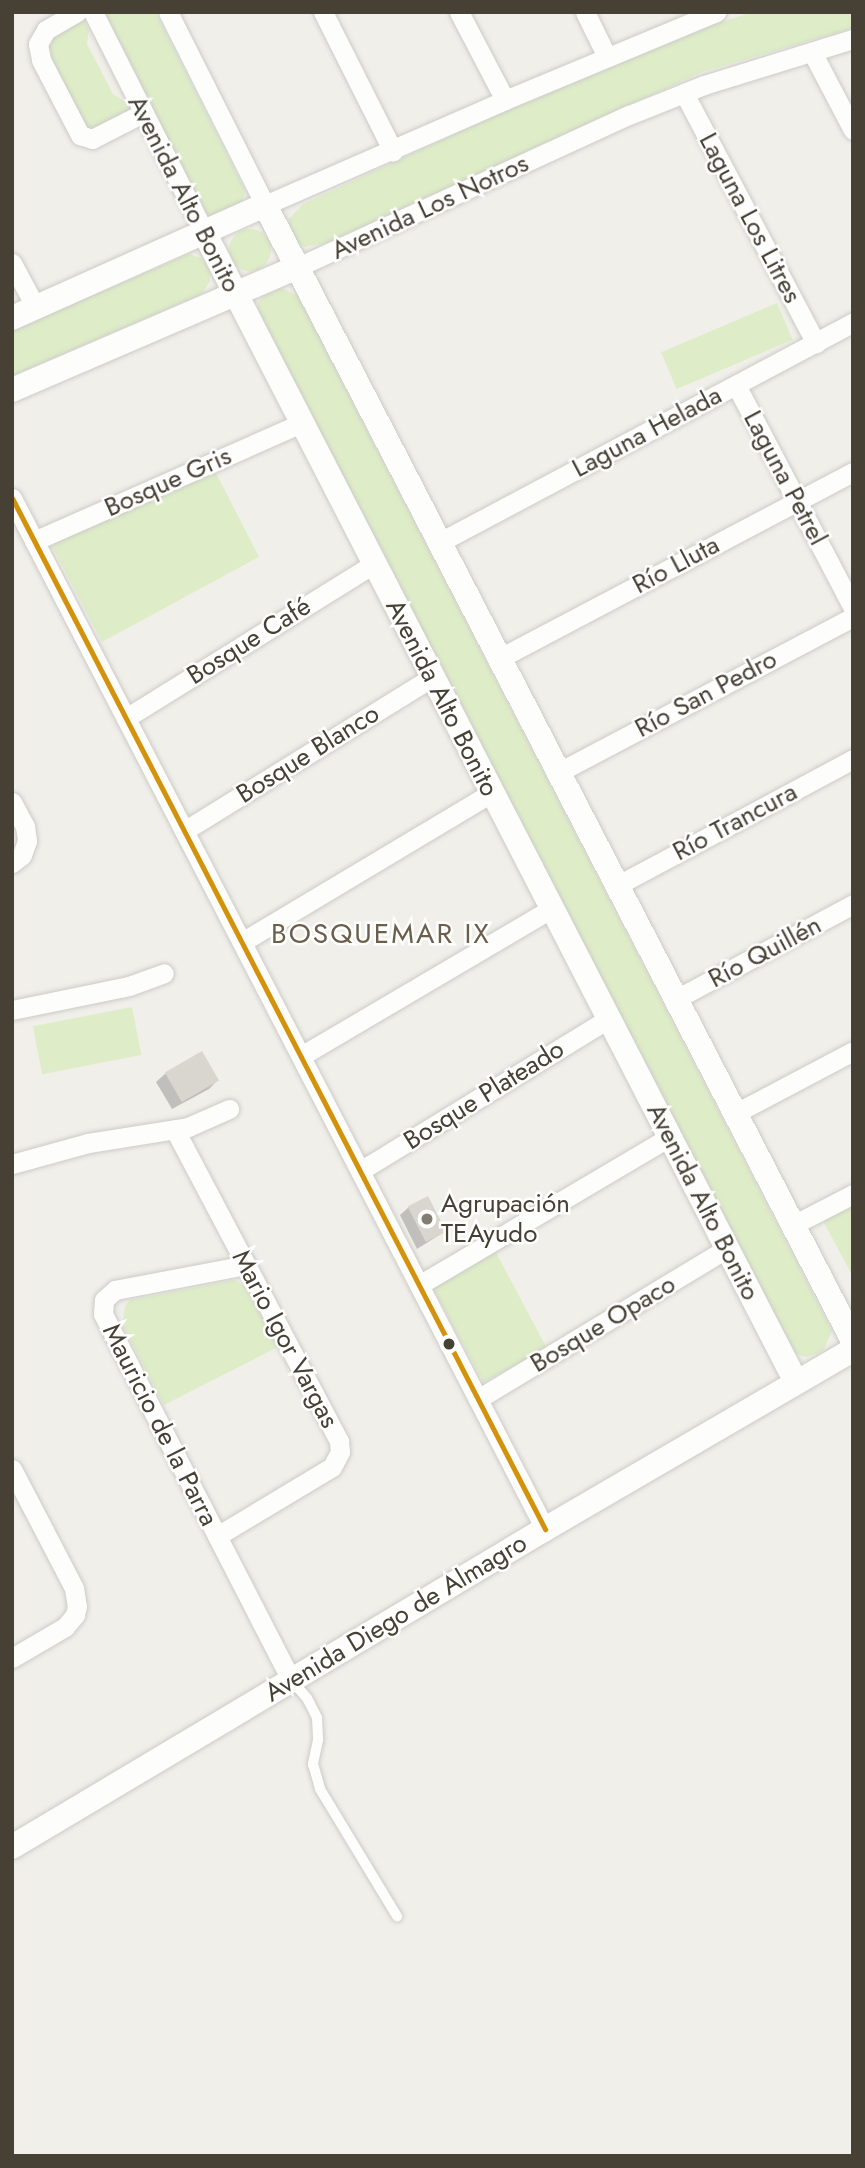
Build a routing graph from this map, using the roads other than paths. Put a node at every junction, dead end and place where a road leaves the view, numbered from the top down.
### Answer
1 (77, 12) edge
2 (93, 12) edge
3 (168, 12) edge
4 (323, 12) edge
5 (459, 12) edge
6 (585, 12) edge
7 (716, 12) edge
8 (853, 39) edge
9 (812, 52) junction
10 (607, 57) junction
11 (684, 93) junction
12 (505, 100) junction
13 (143, 113) junction
14 (853, 130) edge
15 (393, 151) junction
16 (265, 205) junction
17 (205, 234) junction
18 (12, 262) edge
19 (298, 267) junction
20 (235, 295) junction
21 (36, 308) junction
22 (12, 318) edge
23 (853, 323) edge
24 (816, 343) junction
25 (736, 385) junction
26 (12, 390) edge
27 (301, 423) junction
28 (853, 472) edge
29 (12, 498) edge
30 (797, 501) junction
31 (34, 541) junction
32 (440, 542) junction
33 (373, 564) junction
34 (853, 608) edge
35 (853, 617) edge
36 (500, 658) junction
37 (432, 677) junction
38 (126, 718) junction
39 (853, 760) edge
40 (559, 772) junction
41 (491, 793) junction
42 (12, 802) edge
43 (184, 831) junction
44 (12, 863) edge
45 (618, 885) junction
46 (853, 904) edge
47 (551, 909) junction
48 (242, 942) junction
49 (164, 973) dead end
50 (676, 999) junction
51 (12, 1010) edge
52 (608, 1019) junction
53 (853, 1051) edge
54 (301, 1056) junction
55 (229, 1109) dead end
56 (736, 1113) junction
57 (175, 1130) junction
58 (669, 1137) junction
59 (12, 1164) edge
60 (360, 1171) junction
61 (853, 1194) edge
62 (793, 1225) junction
63 (727, 1248) junction
64 (246, 1265) junction
65 (419, 1285) junction
66 (853, 1341) edge
67 (853, 1350) edge
68 (796, 1382) junction
69 (478, 1399) junction
70 (15, 1481) edge
71 (545, 1529) junction
72 (217, 1536) junction
73 (12, 1658) edge
74 (292, 1681) junction
75 (12, 1847) edge
76 (397, 1916) dead end

1 - 13 street
2 - 13 street, Avenida Alto Bonito
3 - 16 street
4 - 15 street
5 - 12 street
6 - 10 street
7 - 10 street
8 - 9 street, Avenida Los Notros
9 - 11 street, Avenida Los Notros
9 - 14 street
10 - 12 street
11 - 19 street, Avenida Los Notros
11 - 24 street, Laguna Los Litres
12 - 15 street
13 - 17 street, Avenida Alto Bonito
15 - 16 street
16 - 17 street
16 - 19 street
17 - 20 street, Avenida Alto Bonito
17 - 21 street
18 - 21 street
19 - 20 street, Avenida Los Notros
19 - 32 street
20 - 26 street, Avenida Los Notros
20 - 27 street, Avenida Alto Bonito
21 - 22 street
23 - 24 street, Laguna Helada
24 - 25 street, Laguna Helada
25 - 30 street, Laguna Petrel
25 - 32 street, Laguna Helada
27 - 31 street, Bosque Gris
27 - 33 street, Avenida Alto Bonito
28 - 30 street, Río Lluta
29 - 31 street
30 - 34 street, Laguna Petrel
30 - 36 street, Río Lluta
31 - 38 street
32 - 36 street
33 - 37 street, Avenida Alto Bonito
33 - 38 street, Bosque Café
35 - 40 street, Río San Pedro
36 - 40 street
37 - 41 street, Avenida Alto Bonito
37 - 43 street, Bosque Blanco
38 - 43 street
39 - 45 street, Río Trancura
40 - 45 street
41 - 47 street, Avenida Alto Bonito
41 - 48 street
42 - 44 street
43 - 48 street
45 - 50 street
46 - 50 street, Río Quillén
47 - 52 street, Avenida Alto Bonito
47 - 54 street
48 - 54 street
49 - 51 street
50 - 56 street
52 - 58 street, Avenida Alto Bonito
52 - 60 street, Bosque Plateado
53 - 56 street
54 - 60 street
55 - 57 street
56 - 62 street
57 - 59 street
57 - 64 street, Mario Igor Vargas
58 - 63 street, Avenida Alto Bonito
58 - 65 street
60 - 65 street
61 - 62 street
62 - 66 street
63 - 68 street, Avenida Alto Bonito
63 - 69 street, Bosque Opaco
64 - 72 street, Mario Igor Vargas
64 - 72 street, Mauricio de la Parra
65 - 69 street
67 - 68 street, Avenida Diego de Almagro
68 - 71 street, Avenida Diego de Almagro
69 - 71 street
70 - 73 street
71 - 74 street, Avenida Diego de Almagro
72 - 74 street, Mauricio de la Parra
74 - 75 street, Avenida Diego de Almagro
74 - 76 lane

